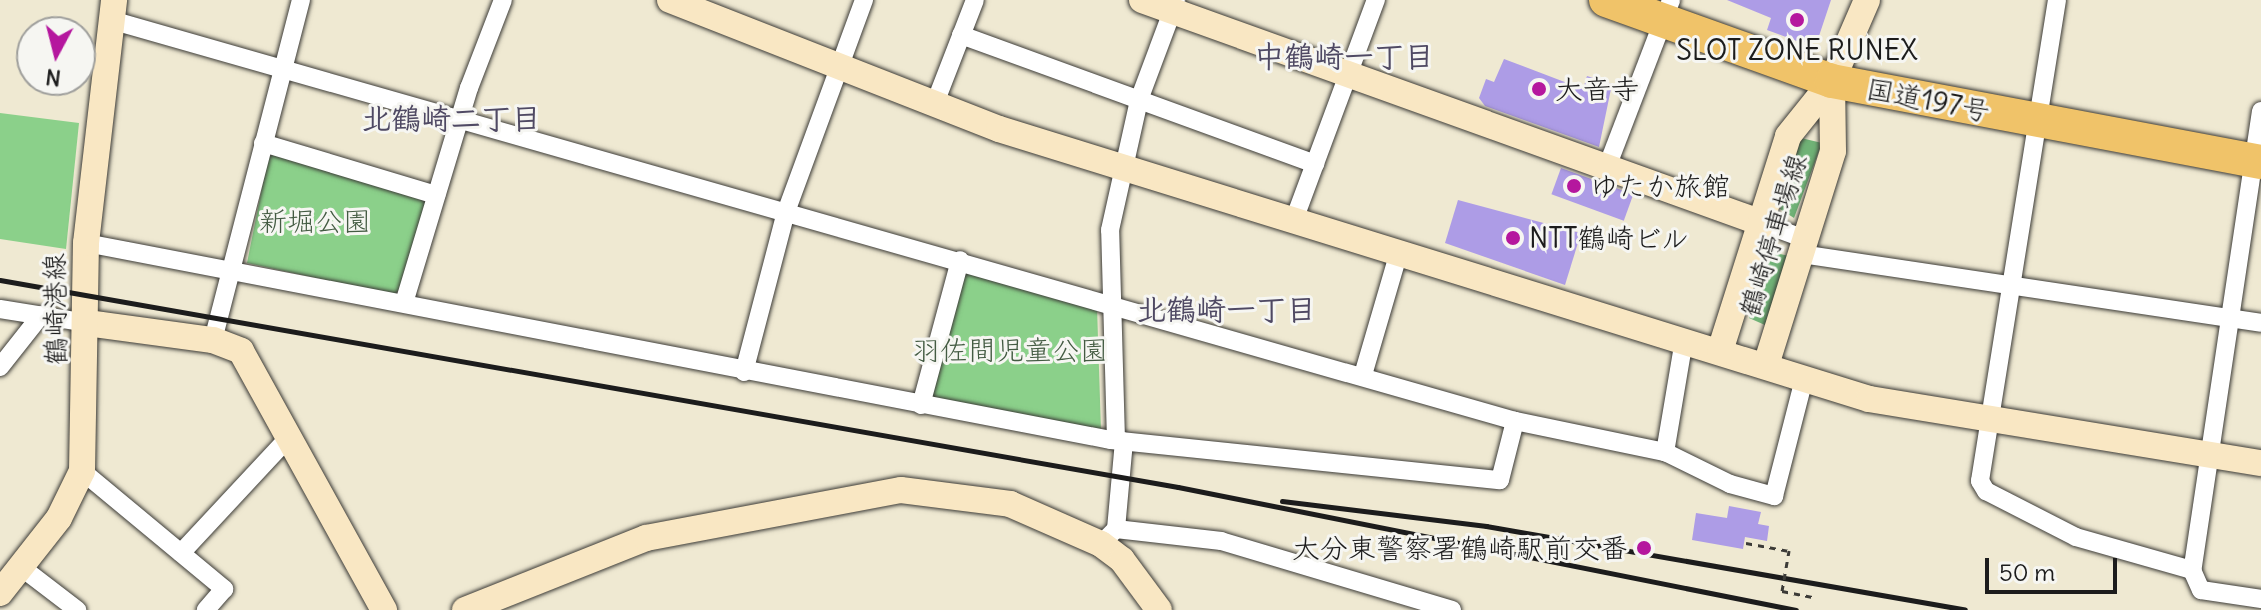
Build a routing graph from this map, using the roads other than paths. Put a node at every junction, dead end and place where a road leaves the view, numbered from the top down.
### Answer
1 (301, 0) edge
2 (503, 0) edge
3 (670, 0) edge
4 (864, 0) edge
5 (975, 0) edge
6 (1142, 0) edge
7 (1376, 0) edge
8 (1606, 0) edge
9 (1867, 0) edge
10 (2057, 0) edge
11 (1174, 6) edge
12 (112, 10) edge
13 (1666, 10) edge
14 (961, 35) junction
15 (839, 66) junction
16 (283, 69) junction
17 (1349, 74) junction
18 (1832, 81) junction
19 (1139, 100) junction
20 (935, 103) junction
21 (2261, 111) edge
22 (459, 119) junction
23 (2037, 121) junction
24 (263, 143) junction
25 (2257, 162) edge
26 (1315, 164) junction
27 (1124, 167) junction
28 (1607, 167) junction
29 (436, 195) junction
30 (786, 212) junction
31 (1294, 220) junction
32 (1759, 222) junction
33 (86, 243) junction
34 (1803, 246) junction
35 (1399, 252) junction
36 (232, 260) junction
37 (960, 260) junction
38 (2011, 285) junction
39 (1108, 299) junction
40 (404, 303) junction
41 (0, 309) edge
42 (41, 315) junction
43 (2230, 318) junction
44 (87, 323) junction
45 (2261, 323) edge
46 (213, 340) junction
47 (1684, 340) junction
48 (1720, 351) junction
49 (1766, 365) junction
50 (0, 367) edge
51 (744, 372) junction
52 (1363, 375) junction
53 (1804, 379) junction
54 (921, 405) junction
55 (1515, 421) junction
56 (1990, 423) junction
57 (290, 436) junction
58 (1120, 441) junction
59 (1665, 452) junction
60 (2209, 455) junction
61 (2261, 463) edge
62 (82, 471) junction
63 (1108, 537) junction
64 (181, 553) junction
65 (21, 567) junction
66 (2192, 570) junction
67 (0, 593) edge
68 (2261, 599) edge
69 (378, 608) edge
70 (77, 610) edge
71 (206, 610) edge
72 (465, 610) edge
73 (1159, 610) edge
74 (1452, 610) edge

1 - 16 street
2 - 22 street
3 - 15 street
4 - 15 street
5 - 14 street
6 - 11 street
7 - 17 street
8 - 13 highway, 国道197号
9 - 18 street
10 - 23 street
11 - 17 street
11 - 19 street
12 - 16 street
12 - 33 street, 鶴崎港線
13 - 18 highway, 国道197号
13 - 28 street
14 - 19 street
14 - 20 street
15 - 20 street
15 - 30 street
16 - 22 street
16 - 24 street
17 - 26 street
17 - 28 street
18 - 23 highway, 国道197号
18 - 32 street, 鶴崎停車場線
18 - 34 street, 鶴崎停車場線
19 - 26 street
19 - 27 street
20 - 27 street
21 - 25 street
22 - 29 street
22 - 30 street
23 - 25 highway, 国道197号
23 - 38 street
24 - 29 street
24 - 36 street
25 - 43 street
26 - 31 street
27 - 31 street
27 - 39 street
28 - 32 street
29 - 40 street
30 - 37 street
30 - 51 street
31 - 35 street
32 - 34 street
32 - 48 street, 鶴崎停車場線
33 - 36 street
33 - 44 street, 鶴崎港線
34 - 38 street
34 - 49 street, 鶴崎停車場線
35 - 47 street
35 - 52 street
36 - 40 street
36 - 46 street
37 - 39 street
37 - 54 street
38 - 43 street
38 - 56 street
39 - 52 street
39 - 58 street
40 - 51 street
41 - 42 street
42 - 44 street
42 - 50 street
43 - 45 street
43 - 60 street
44 - 46 street
44 - 62 street, 鶴崎港線
46 - 57 street
47 - 48 street
47 - 59 street
48 - 49 street
49 - 53 street
51 - 54 street
52 - 55 street
53 - 56 street
53 - 59 street
54 - 58 street
55 - 58 street
55 - 59 street
56 - 60 street
56 - 66 street
57 - 64 street
57 - 69 street
58 - 63 street
60 - 61 street
60 - 66 street
62 - 64 street
62 - 65 street
63 - 72 street
63 - 73 street
63 - 74 street
64 - 71 street
65 - 67 street
65 - 70 street
66 - 68 street

